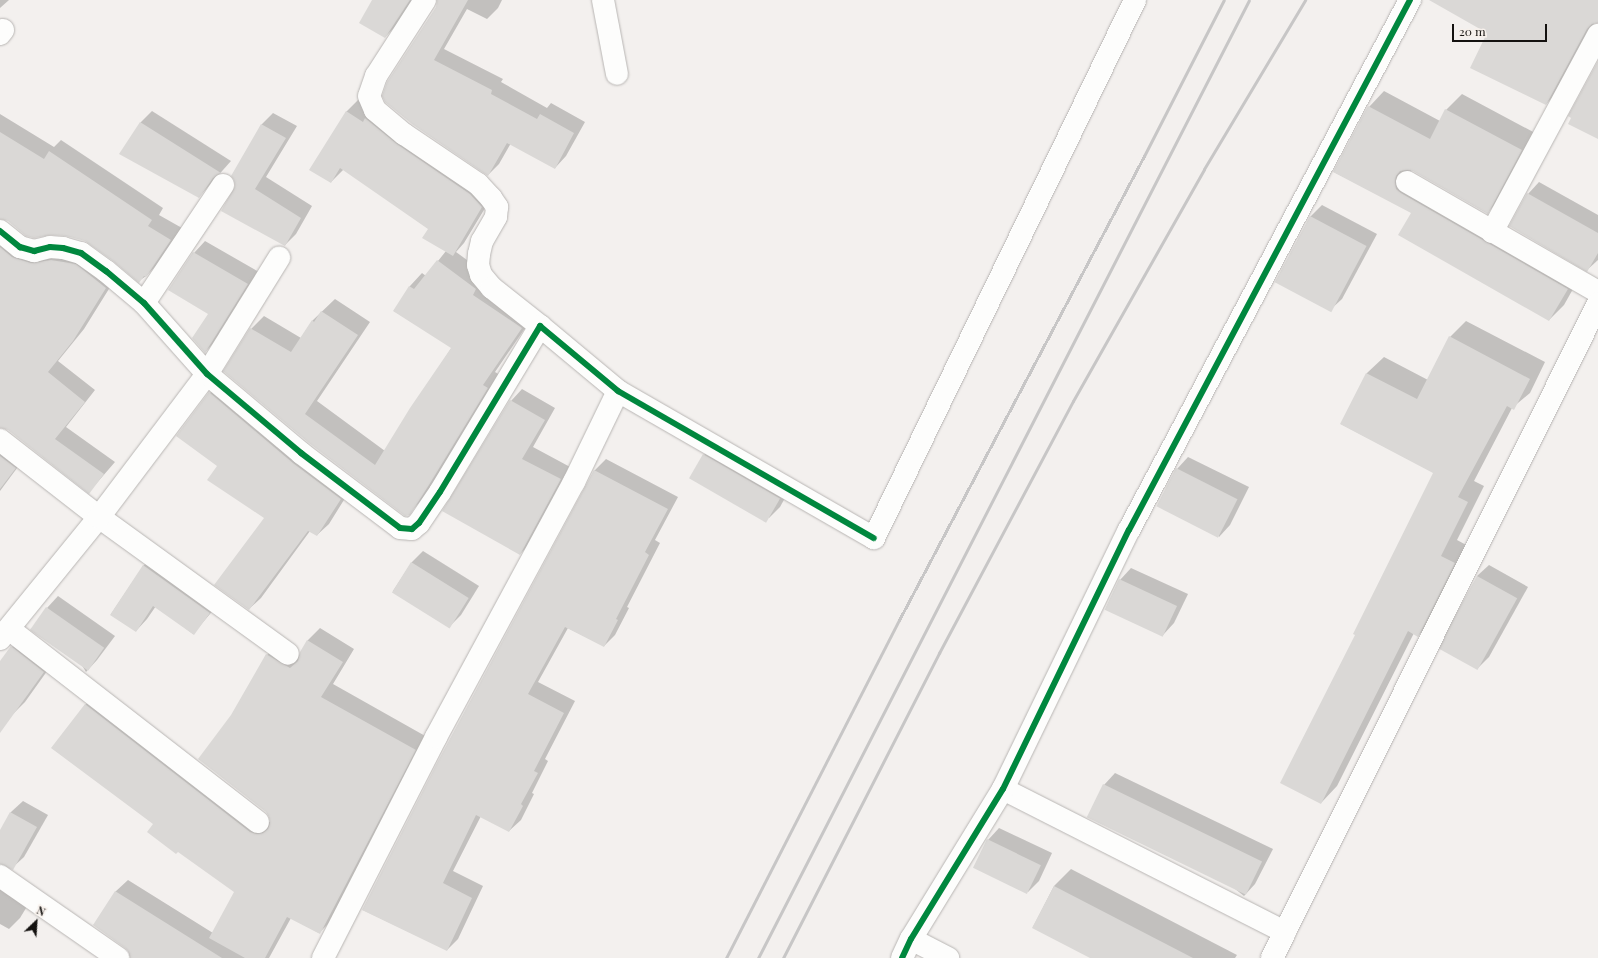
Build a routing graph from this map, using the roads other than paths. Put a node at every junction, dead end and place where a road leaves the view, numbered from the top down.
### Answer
1 (425, 0) edge
2 (603, 0) edge
3 (1135, 0) edge
4 (1410, 0) edge
5 (1598, 35) edge
6 (617, 74) dead end
7 (1407, 182) dead end
8 (223, 185) dead end
9 (0, 231) edge
10 (1492, 232) junction
11 (279, 258) dead end
12 (1598, 292) edge
13 (144, 303) junction
14 (1598, 304) edge
15 (540, 326) junction
16 (207, 374) junction
17 (618, 391) junction
18 (0, 440) edge
19 (99, 516) junction
20 (5, 634) edge
21 (288, 654) dead end
22 (1003, 790) junction
23 (258, 822) dead end
24 (0, 876) edge
25 (1285, 932) junction
26 (911, 939) junction
27 (118, 958) edge
28 (324, 958) edge
29 (902, 958) edge
30 (948, 958) edge
31 (1272, 958) edge

1 - 15 street
2 - 6 street
3 - 17 street
4 - 22 street
5 - 10 street
7 - 10 street
8 - 13 street
9 - 13 street
10 - 12 street
11 - 16 street
13 - 16 street
14 - 25 street
15 - 16 street
15 - 17 street
16 - 19 street
17 - 28 street
18 - 19 street
19 - 20 street
19 - 21 street
20 - 23 street
22 - 25 street
22 - 26 street
24 - 27 street
25 - 31 street
26 - 29 street
26 - 30 street

